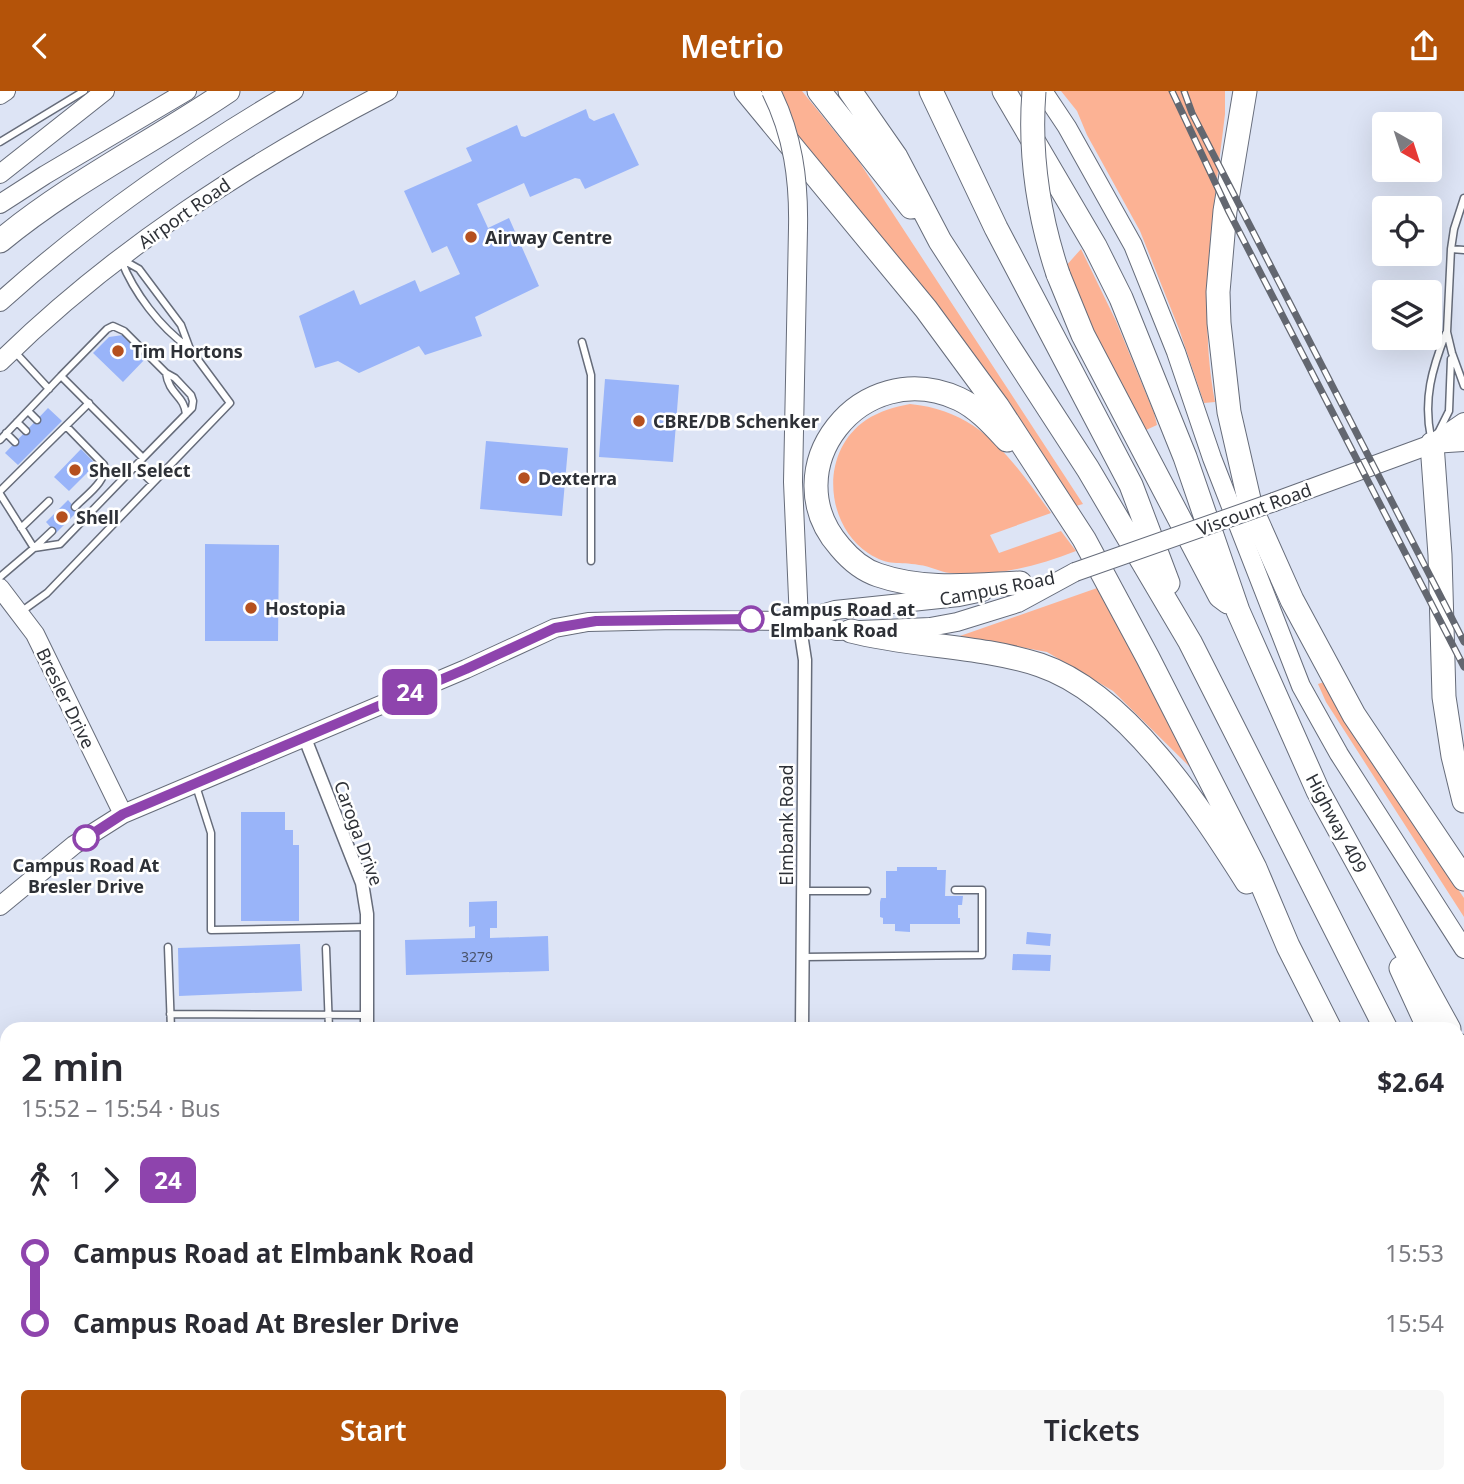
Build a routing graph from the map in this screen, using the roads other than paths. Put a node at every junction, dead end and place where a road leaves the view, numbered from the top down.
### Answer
1 (6, 91) edge
2 (84, 91) edge
3 (104, 91) edge
4 (187, 91) edge
5 (228, 91) edge
6 (294, 91) edge
7 (388, 91) edge
8 (771, 91) edge
9 (819, 91) edge
10 (850, 91) edge
11 (1004, 91) edge
12 (1034, 91) edge
13 (1043, 91) edge
14 (1245, 91) edge
15 (745, 93) edge
16 (931, 94) edge
17 (0, 95) edge
18 (0, 142) edge
19 (0, 174) edge
20 (1464, 198) edge
21 (0, 204) edge
22 (0, 241) edge
23 (940, 241) junction
24 (1451, 249) junction
25 (1464, 250) edge
26 (120, 258) junction
27 (0, 302) edge
28 (1447, 332) junction
29 (582, 341) dead end
30 (190, 349) junction
31 (1452, 353) junction
32 (6, 356) edge
33 (61, 376) junction
34 (1464, 386) edge
35 (49, 389) junction
36 (89, 403) junction
37 (28, 411) junction
38 (37, 420) dead end
39 (18, 422) junction
40 (1464, 422) edge
41 (66, 426) junction
42 (26, 431) dead end
43 (6, 433) junction
44 (0, 439) edge
45 (15, 442) dead end
46 (1464, 442) edge
47 (1432, 444) junction
48 (143, 458) junction
49 (135, 466) junction
50 (1042, 476) junction
51 (153, 483) junction
52 (0, 493) edge
53 (87, 495) junction
54 (49, 502) dead end
55 (97, 505) junction
56 (75, 507) dead end
57 (21, 528) junction
58 (52, 531) dead end
59 (34, 548) junction
60 (591, 561) dead end
61 (1075, 572) junction
62 (0, 577) edge
63 (1020, 583) junction
64 (0, 587) edge
65 (1238, 611) junction
66 (20, 612) junction
67 (799, 621) junction
68 (851, 631) junction
69 (1190, 642) junction
70 (304, 736) junction
71 (196, 784) junction
72 (1464, 801) edge
73 (123, 814) junction
74 (1464, 879) edge
75 (955, 890) dead end
76 (804, 891) junction
77 (867, 891) dead end
78 (0, 906) edge
79 (1385, 912) junction
80 (367, 927) junction
81 (1288, 946) junction
82 (168, 947) dead end
83 (326, 947) dead end
84 (1464, 949) edge
85 (803, 957) junction
86 (170, 1014) junction
87 (329, 1015) junction
88 (367, 1015) junction
89 (171, 1022) edge
90 (329, 1022) edge
91 (367, 1022) edge
92 (803, 1022) edge
93 (1326, 1022) edge
94 (1382, 1022) edge
95 (1426, 1022) edge
96 (1445, 1022) edge
97 (1463, 1022) edge

1 - 17 street
2 - 18 lane
3 - 19 street
4 - 21 street
5 - 22 highway
6 - 27 street
7 - 26 street, Airport Road
8 - 67 street, bridge
9 - 23 highway
10 - 23 highway
11 - 65 highway
12 - 65 highway, bridge
13 - 84 street
14 - 74 highway
15 - 50 highway
16 - 69 highway
20 - 24 lane
23 - 69 highway
24 - 25 lane
24 - 28 lane
26 - 30 lane
26 - 30 lane
26 - 32 street, Airport Road
28 - 31 lane
28 - 47 lane
29 - 60 lane
30 - 51 lane
31 - 34 lane
31 - 47 lane
32 - 35 lane
33 - 35 lane
33 - 36 lane
33 - 48 lane
35 - 37 lane
36 - 41 lane
36 - 48 lane
37 - 38 lane
37 - 39 lane
39 - 42 lane
39 - 43 lane
40 - 47 street, Viscount Road
41 - 52 lane
41 - 53 lane
43 - 44 lane
43 - 45 lane
46 - 47 street, Viscount Road
47 - 61 street, Viscount Road, bridge
47 - 72 highway
48 - 49 lane
49 - 51 lane
49 - 55 lane
50 - 63 highway
50 - 81 highway
51 - 66 lane
52 - 57 lane
53 - 55 lane
53 - 56 lane
54 - 57 lane
55 - 59 lane
57 - 59 lane
58 - 59 lane
59 - 62 lane
61 - 63 street, Campus Road
61 - 68 street, Campus Road
63 - 67 street, Campus Road
64 - 66 street, Bresler Drive
65 - 79 highway, Highway 409
66 - 73 street, Bresler Drive
67 - 68 street, Campus Road
67 - 70 street, Campus Road
67 - 76 street, Elmbank Road
68 - 81 highway
69 - 94 highway
70 - 71 street, Campus Road
70 - 80 street, Caroga Drive
71 - 73 street, Campus Road
71 - 80 lane
73 - 78 street, Campus Road
75 - 85 lane
76 - 77 lane
76 - 85 street, Elmbank Road
79 - 95 highway
79 - 96 highway, Highway 409
79 - 97 highway
80 - 88 street, Caroga Drive
81 - 93 highway
82 - 86 lane
83 - 87 lane
85 - 92 street, Elmbank Road
86 - 87 lane
86 - 89 lane
87 - 88 lane
87 - 90 lane
88 - 91 street, Caroga Drive

